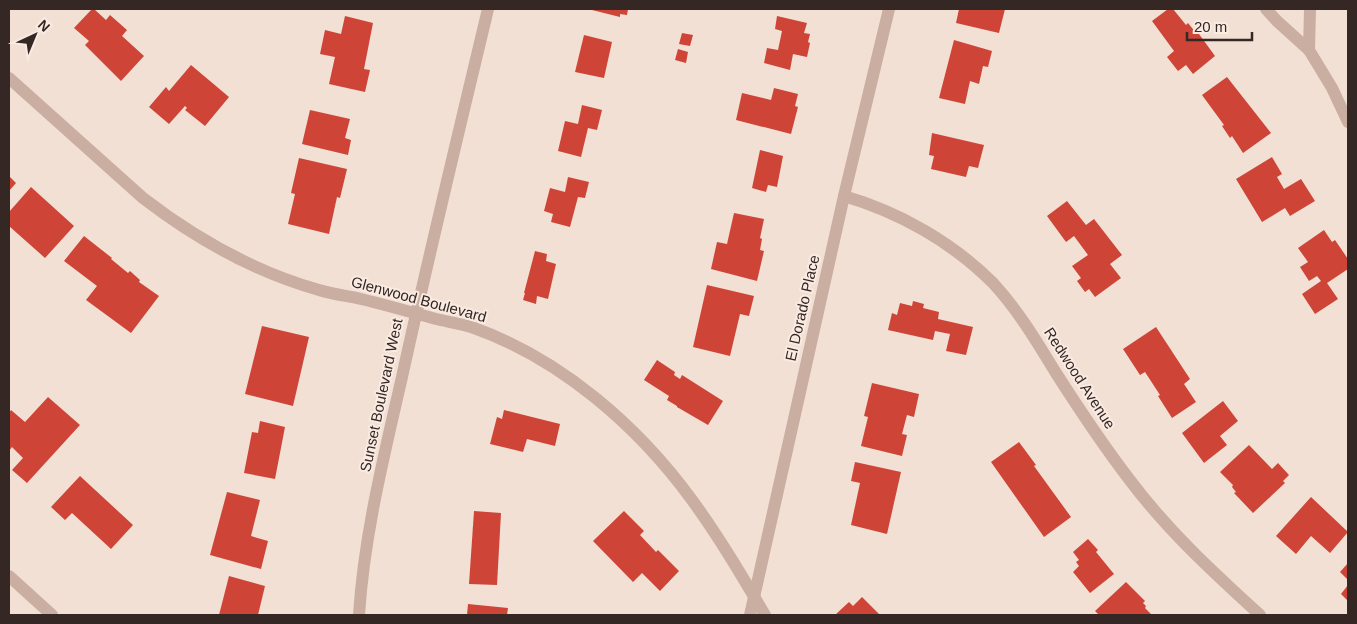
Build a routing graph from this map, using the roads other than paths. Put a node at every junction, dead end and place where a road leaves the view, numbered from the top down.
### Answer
1 (488, 9) edge
2 (889, 9) edge
3 (1266, 9) edge
4 (1310, 9) edge
5 (1309, 50) junction
6 (9, 78) edge
7 (1348, 122) edge
8 (844, 196) junction
9 (415, 313) junction
10 (9, 576) edge
11 (754, 597) junction
12 (52, 615) edge
13 (359, 615) edge
14 (750, 615) edge
15 (765, 615) edge
16 (1260, 615) edge

1 - 9 street, Sunset Boulevard West
2 - 8 street, El Dorado Place
3 - 5 street
4 - 5 street
5 - 7 street
6 - 9 street, Glenwood Boulevard
8 - 11 street, El Dorado Place
8 - 16 street, Redwood Avenue
9 - 11 street, Glenwood Boulevard
9 - 13 street, Sunset Boulevard West
10 - 12 street
11 - 14 street, El Dorado Place
11 - 15 street, Glenwood Boulevard

